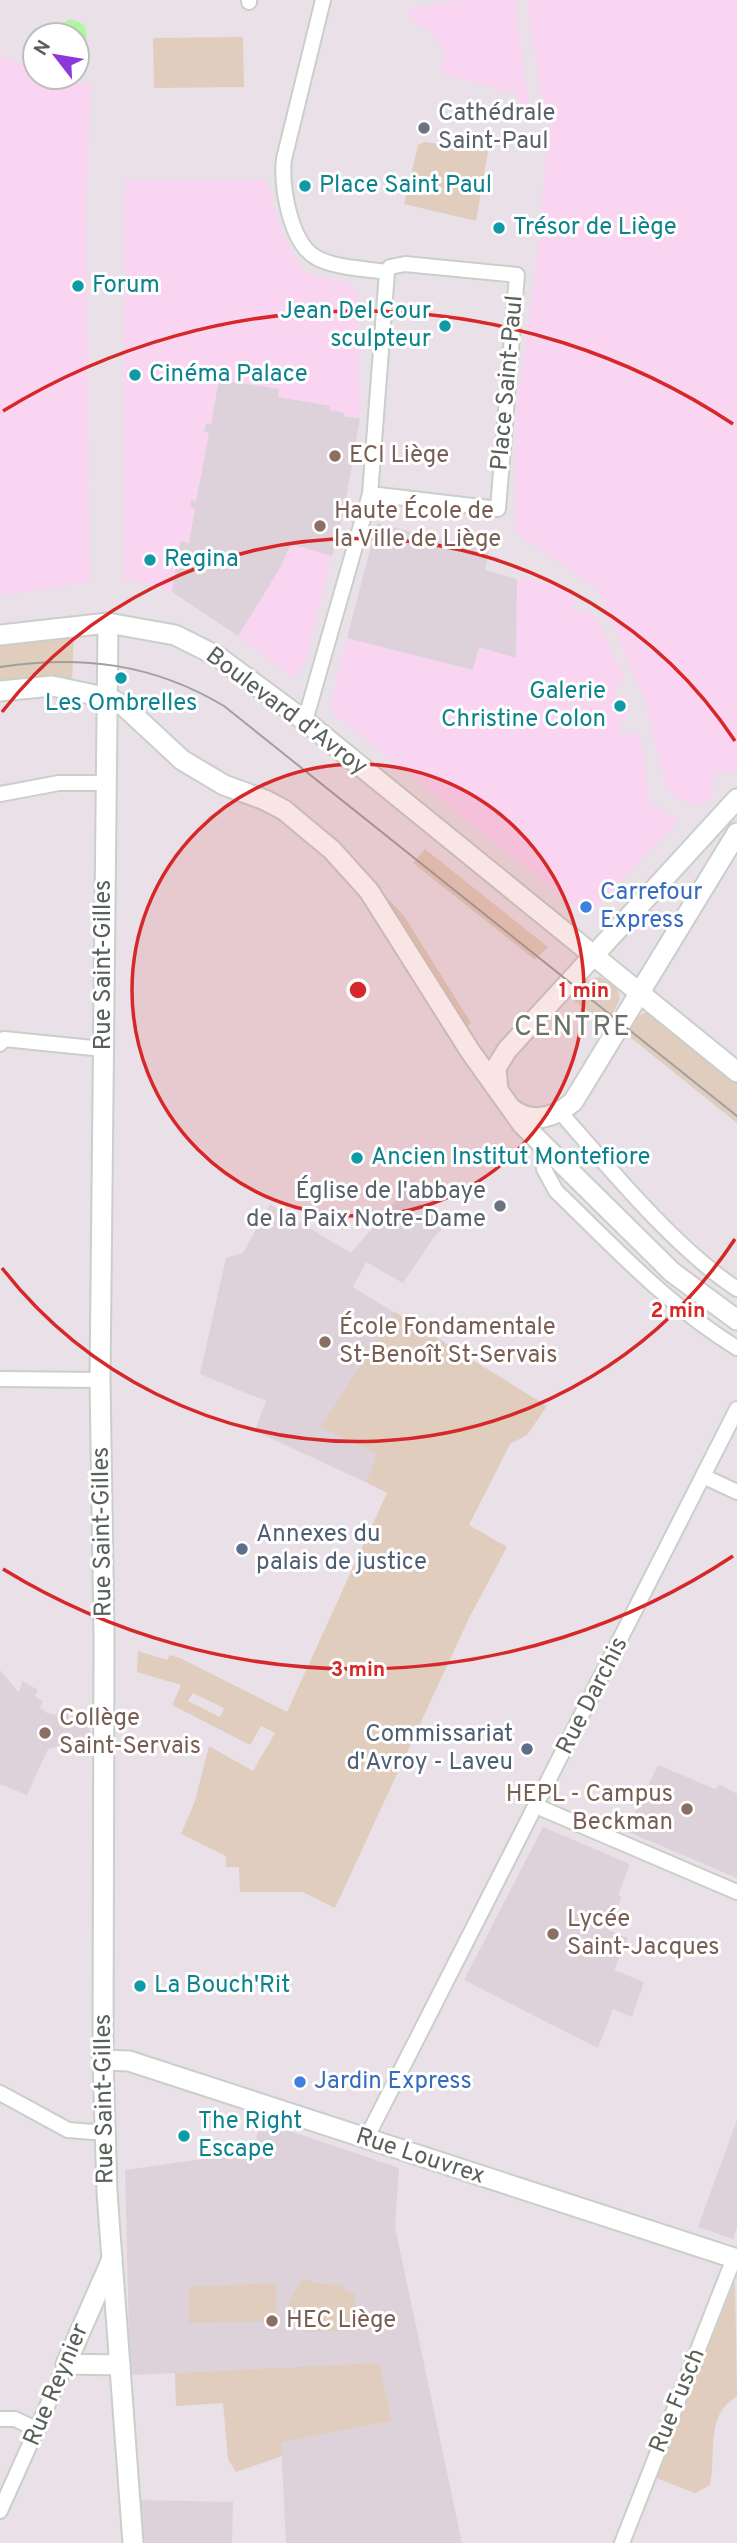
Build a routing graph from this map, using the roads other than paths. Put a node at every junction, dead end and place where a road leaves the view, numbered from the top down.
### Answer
1 (322, 3) edge
2 (387, 272) junction
3 (370, 494) junction
4 (108, 623) junction
5 (0, 635) edge
6 (0, 691) edge
7 (110, 698) junction
8 (305, 721) junction
9 (106, 783) junction
10 (0, 794) edge
11 (737, 799) edge
12 (737, 833) edge
13 (595, 956) junction
14 (639, 991) junction
15 (1, 1043) edge
16 (103, 1049) junction
17 (737, 1072) edge
18 (506, 1103) junction
19 (560, 1112) junction
20 (541, 1145) junction
21 (737, 1289) edge
22 (737, 1320) edge
23 (737, 1348) edge
24 (0, 1379) edge
25 (100, 1380) junction
26 (737, 1409) edge
27 (705, 1477) junction
28 (737, 1492) edge
29 (536, 1806) junction
30 (737, 1892) edge
31 (103, 2060) junction
32 (0, 2093) edge
33 (106, 2133) junction
34 (366, 2139) junction
35 (113, 2258) junction
36 (736, 2259) edge
37 (66, 2364) junction
38 (120, 2365) junction
39 (0, 2419) edge
40 (38, 2430) junction
41 (0, 2511) edge
42 (133, 2543) edge
43 (622, 2543) edge

1 - 2 street
2 - 3 street
2 - 3 street, Place Saint-Paul
3 - 8 street
4 - 5 street, Boulevard d'Avroy
4 - 7 street
4 - 8 street, Boulevard d'Avroy
6 - 7 street
7 - 9 street, Rue Saint-Gilles
7 - 18 street
8 - 13 street, Boulevard d'Avroy
9 - 10 street
9 - 16 street, Rue Saint-Gilles
11 - 13 street
12 - 14 street
13 - 14 street, Boulevard d'Avroy
13 - 18 street
14 - 17 street, Boulevard d'Avroy
14 - 19 street
15 - 16 street
16 - 25 street, Rue Saint-Gilles
18 - 19 street
18 - 20 street
19 - 21 street
20 - 22 street
20 - 23 street
24 - 25 street
25 - 31 street, Rue Saint-Gilles
26 - 27 street, Rue Darchis
27 - 28 street
27 - 29 street, Rue Darchis
29 - 30 street
29 - 34 street, Rue Darchis
31 - 33 street, Rue Saint-Gilles
31 - 34 street, Rue Louvrex
32 - 33 street
33 - 35 street, Rue Saint-Gilles
34 - 36 street, Rue Louvrex
35 - 37 street, Rue Reynier
35 - 38 street, Rue Saint-Gilles
36 - 43 street, Rue Fusch
37 - 38 street
37 - 40 street, Rue Reynier
38 - 42 street, Rue Saint-Gilles
39 - 40 street
40 - 41 street, Rue Reynier

